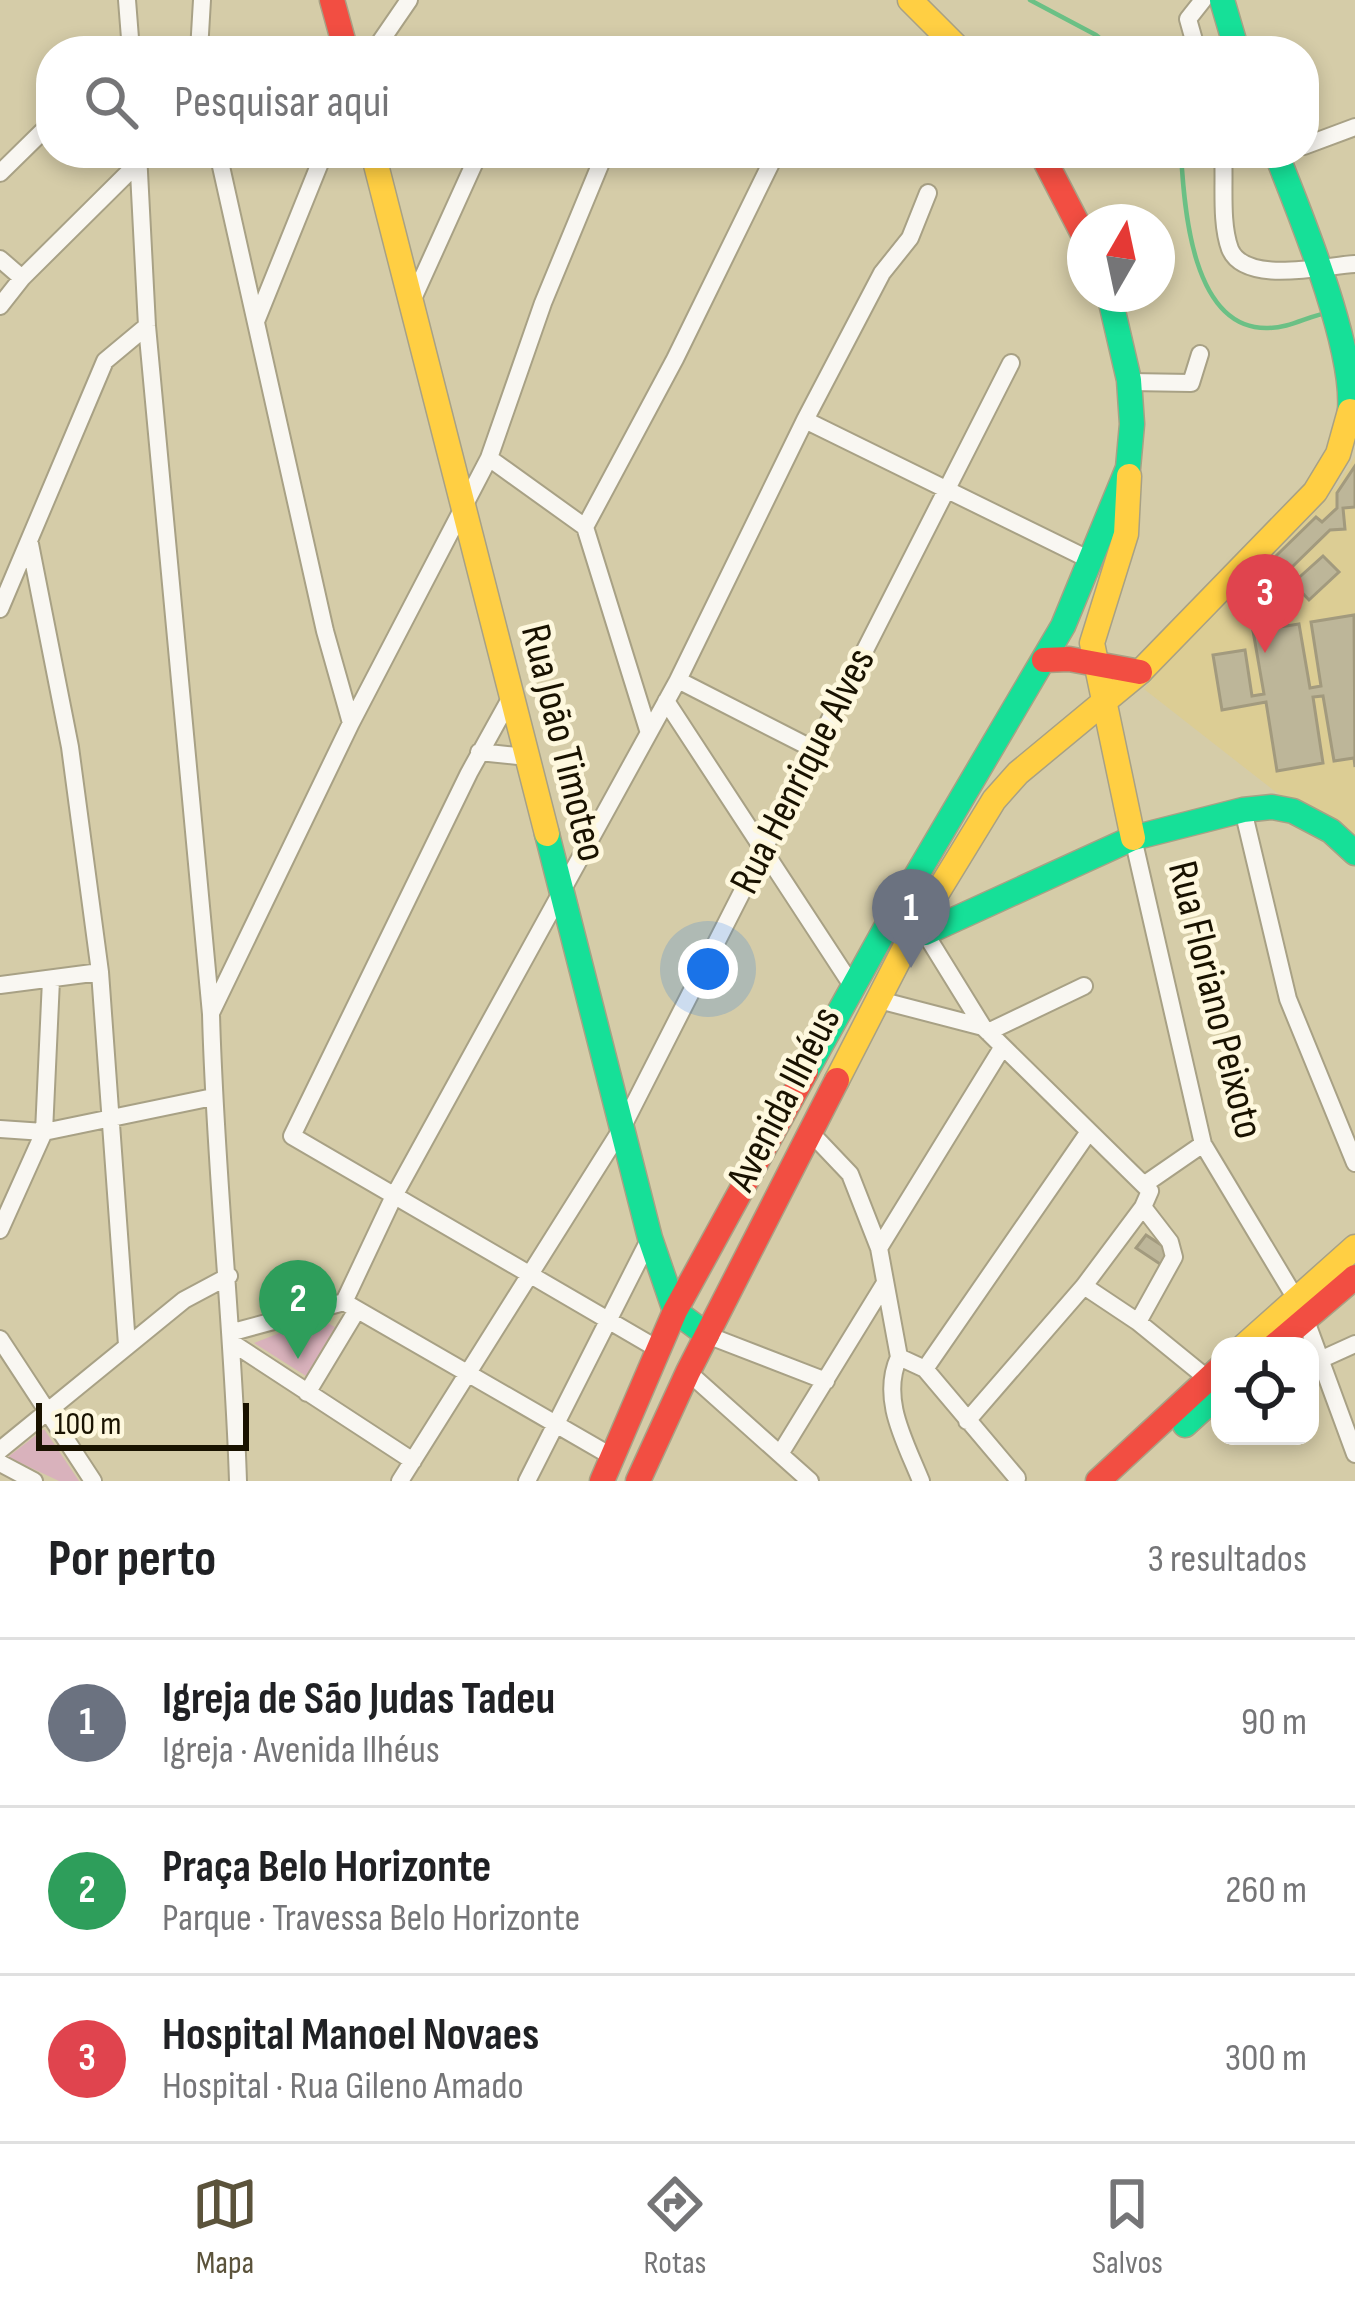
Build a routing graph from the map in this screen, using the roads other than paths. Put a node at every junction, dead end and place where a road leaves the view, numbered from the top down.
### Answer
1 (127, 0) edge
2 (202, 0) edge
3 (332, 0) edge
4 (409, 0) edge
5 (910, 0) edge
6 (1204, 0) edge
7 (1222, 0) edge
8 (128, 36) edge
9 (201, 36) edge
10 (342, 36) edge
11 (384, 36) edge
12 (946, 36) edge
13 (1193, 36) edge
14 (1233, 36) edge
15 (1355, 127) edge
16 (36, 138) edge
17 (1319, 140) edge
18 (129, 168) edge
19 (139, 168) edge
20 (222, 168) edge
21 (319, 168) edge
22 (377, 168) edge
23 (472, 168) edge
24 (599, 168) edge
25 (769, 168) edge
26 (1049, 168) edge
27 (1224, 168) edge
28 (1284, 168) edge
29 (0, 173) edge
30 (928, 193) dead end
31 (1067, 204) edge
32 (0, 259) edge
33 (1355, 264) edge
34 (1320, 266) junction
35 (22, 278) junction
36 (412, 301) junction
37 (0, 307) edge
38 (1115, 312) edge
39 (257, 320) junction
40 (147, 326) junction
41 (1200, 354) dead end
42 (1011, 363) dead end
43 (1130, 382) junction
44 (805, 420) junction
45 (489, 458) junction
46 (1128, 468) junction
47 (945, 490) junction
48 (464, 505) junction
49 (585, 527) junction
50 (30, 544) junction
51 (1088, 559) junction
52 (8, 568) edge
53 (0, 609) edge
54 (1044, 660) junction
55 (1097, 664) junction
56 (1141, 672) junction
57 (677, 680) junction
58 (511, 697) junction
59 (666, 701) junction
60 (1106, 702) junction
61 (351, 723) junction
62 (649, 730) junction
63 (813, 749) junction
64 (479, 752) junction
65 (527, 757) junction
66 (1243, 810) junction
67 (1133, 838) junction
68 (765, 848) junction
69 (1355, 854) edge
70 (559, 891) junction
71 (918, 933) junction
72 (100, 973) junction
73 (51, 980) junction
74 (0, 985) edge
75 (1084, 986) dead end
76 (854, 987) junction
77 (878, 1000) junction
78 (211, 1014) junction
79 (985, 1030) junction
80 (1002, 1048) junction
81 (213, 1097) junction
82 (111, 1118) junction
83 (622, 1128) junction
84 (0, 1129) edge
85 (44, 1132) junction
86 (1088, 1132) junction
87 (811, 1133) junction
88 (1203, 1144) junction
89 (1355, 1162) edge
90 (1145, 1184) junction
91 (394, 1196) junction
92 (1143, 1207) junction
93 (0, 1229) edge
94 (650, 1238) junction
95 (1355, 1247) edge
96 (879, 1248) junction
97 (529, 1273) junction
98 (229, 1276) junction
99 (1355, 1276) edge
100 (885, 1283) junction
101 (1084, 1286) junction
102 (350, 1306) junction
103 (1301, 1308) junction
104 (675, 1311) junction
105 (609, 1320) junction
106 (1138, 1322) junction
107 (707, 1335) junction
108 (1258, 1337) edge
109 (1280, 1337) edge
110 (233, 1338) junction
111 (0, 1339) edge
112 (1355, 1344) edge
113 (127, 1345) junction
114 (656, 1348) junction
115 (899, 1357) junction
116 (1322, 1359) junction
117 (925, 1369) junction
118 (688, 1372) junction
119 (469, 1376) junction
120 (1211, 1376) edge
121 (826, 1381) junction
122 (1211, 1384) edge
123 (1211, 1385) edge
124 (307, 1393) junction
125 (47, 1412) junction
126 (967, 1421) junction
127 (556, 1426) junction
128 (0, 1450) edge
129 (780, 1454) junction
130 (1355, 1454) edge
131 (611, 1456) junction
132 (413, 1461) junction
133 (0, 1463) edge
134 (1017, 1478) edge
135 (34, 1481) edge
136 (93, 1481) edge
137 (238, 1481) edge
138 (400, 1481) edge
139 (527, 1481) edge
140 (602, 1481) edge
141 (638, 1481) edge
142 (810, 1481) edge
143 (921, 1481) edge
144 (1098, 1481) edge
145 (1124, 1481) edge

1 - 8 street
2 - 9 street
3 - 10 main road
4 - 11 street
5 - 12 main road
6 - 13 street
7 - 14 main road
15 - 17 street
16 - 29 street
18 - 35 street
19 - 40 street
20 - 39 street
21 - 39 street
22 - 36 main road, Rua João Timoteo
23 - 36 street
24 - 45 street
25 - 49 street
26 - 31 main road
27 - 34 street
28 - 34 main road
30 - 44 street
32 - 35 street
33 - 34 street
34 - 56 main road
35 - 37 street
36 - 48 main road, Rua João Timoteo
38 - 43 main road, Avenida Ilhéus
39 - 61 street
40 - 50 street
40 - 78 street
41 - 43 street
42 - 47 street, Rua Henrique Alves
43 - 46 main road, Avenida Ilhéus
44 - 47 street
44 - 57 street
45 - 48 street
45 - 49 street
46 - 51 main road, Avenida Ilhéus
46 - 55 main road, Avenida Ilhéus
47 - 51 street
47 - 63 street, Rua Henrique Alves
48 - 58 main road, Rua João Timoteo
48 - 61 street
49 - 62 street
50 - 52 street
50 - 72 street
51 - 54 main road, Avenida Ilhéus
52 - 53 street
54 - 55 main road
54 - 76 main road, Avenida Ilhéus
55 - 56 main road
55 - 60 main road, Avenida Ilhéus
56 - 60 main road
57 - 59 street
57 - 63 street
58 - 64 street
58 - 65 main road, Rua João Timoteo
59 - 62 street
59 - 68 street
60 - 67 main road, Rua Floriano Peixoto
60 - 71 main road, Avenida Ilhéus
61 - 78 street
62 - 70 street
63 - 68 street, Rua Henrique Alves
64 - 65 street
64 - 91 street
65 - 70 main road, Rua João Timoteo
66 - 67 main road
66 - 69 main road
66 - 89 street
67 - 71 main road
67 - 88 street, Rua Floriano Peixoto
68 - 76 street
68 - 83 street, Rua Henrique Alves
70 - 83 main road, Rua João Timoteo
70 - 91 street
71 - 77 main road, Avenida Ilhéus
71 - 79 street
72 - 73 street
72 - 82 street
73 - 74 street
73 - 85 street
75 - 79 street
76 - 104 main road, Avenida Ilhéus
77 - 79 street
77 - 87 main road, Avenida Ilhéus
78 - 81 street
79 - 80 street
80 - 86 street
80 - 96 street
81 - 82 street
81 - 98 street
82 - 85 street
82 - 113 street
83 - 94 main road, Rua João Timoteo
83 - 97 street, Rua Henrique Alves
84 - 85 street
85 - 93 street
86 - 90 street
86 - 117 street
87 - 96 street
87 - 107 main road, Avenida Ilhéus
88 - 90 street
88 - 103 street, Rua Floriano Peixoto
90 - 92 street
91 - 97 street
91 - 102 street
92 - 101 street
92 - 106 street
94 - 104 main road, Rua João Timoteo
94 - 105 street
95 - 103 main road
96 - 100 street
97 - 105 street
97 - 119 street, Rua Henrique Alves
98 - 110 street
98 - 113 street
99 - 103 main road
100 - 115 street
100 - 121 street
101 - 106 street
101 - 126 street
102 - 110 street
102 - 119 street
102 - 124 street
103 - 108 main road
103 - 109 main road
103 - 116 street, Rua Floriano Peixoto
104 - 107 main road
104 - 114 main road, Avenida Ilhéus
105 - 114 street
105 - 127 street
106 - 120 street
107 - 118 main road, Avenida Ilhéus
107 - 121 street
110 - 124 street
110 - 137 street
111 - 125 street
112 - 116 street
113 - 125 street
114 - 131 main road, Avenida Ilhéus
115 - 117 street
115 - 143 street
116 - 130 street, Rua Floriano Peixoto
117 - 126 street
118 - 129 street
118 - 141 main road, Avenida Ilhéus
119 - 127 street
119 - 132 street, Rua Henrique Alves
121 - 129 street
122 - 144 main road
123 - 145 main road
124 - 132 street
125 - 128 street
125 - 136 street
126 - 134 street
127 - 131 street
127 - 139 street
129 - 142 street
131 - 140 main road, Avenida Ilhéus
132 - 138 street, Rua Henrique Alves
133 - 135 street

